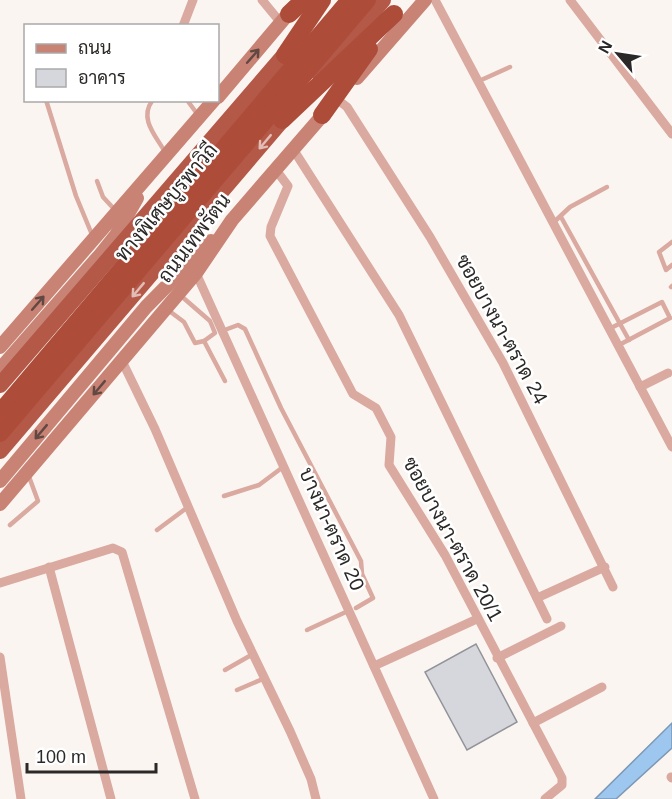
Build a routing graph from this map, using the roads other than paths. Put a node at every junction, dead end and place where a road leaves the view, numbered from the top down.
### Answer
1 (193, 0) edge
2 (262, 0) edge
3 (322, 0) edge
4 (332, 0) edge
5 (350, 0) edge
6 (367, 0) edge
7 (424, 0) edge
8 (435, 0) edge
9 (570, 0) edge
10 (394, 5) edge
11 (293, 9) edge
12 (184, 24) edge
13 (285, 55) junction
14 (510, 67) dead end
15 (479, 81) junction
16 (219, 93) edge
17 (338, 100) junction
18 (47, 102) edge
19 (152, 102) edge
20 (189, 102) edge
21 (212, 102) edge
22 (322, 115) junction
23 (200, 117) junction
24 (282, 120) joint
25 (672, 134) edge
26 (293, 149) junction
27 (167, 155) junction
28 (153, 170) junction
29 (276, 170) junction
30 (97, 180) dead end
31 (607, 187) dead end
32 (117, 212) junction
33 (232, 220) junction
34 (557, 220) junction
35 (94, 238) junction
36 (672, 242) edge
37 (672, 265) edge
38 (196, 273) junction
39 (178, 294) junction
40 (166, 308) junction
41 (620, 323) junction
42 (609, 329) junction
43 (222, 331) junction
44 (629, 340) junction
45 (204, 341) junction
46 (618, 346) junction
47 (0, 347) edge
48 (122, 361) junction
49 (0, 369) edge
50 (668, 373) dead end
51 (225, 381) dead end
52 (0, 385) edge
53 (640, 387) junction
54 (0, 413) edge
55 (0, 433) edge
56 (672, 447) edge
57 (0, 451) edge
58 (284, 467) junction
59 (27, 472) junction
60 (0, 481) edge
61 (224, 496) dead end
62 (0, 504) edge
63 (188, 507) junction
64 (10, 525) dead end
65 (158, 530) dead end
66 (49, 567) junction
67 (605, 567) junction
68 (0, 583) edge
69 (613, 586) dead end
70 (537, 598) junction
71 (353, 609) junction
72 (547, 619) dead end
73 (477, 620) junction
74 (561, 626) dead end
75 (307, 630) dead end
76 (253, 654) junction
77 (0, 657) edge
78 (497, 658) junction
79 (374, 666) junction
80 (225, 670) dead end
81 (265, 678) junction
82 (602, 687) dead end
83 (237, 690) dead end
84 (533, 723) junction
85 (21, 799) edge
86 (111, 799) edge
87 (195, 799) edge
88 (316, 799) edge
89 (434, 799) edge
90 (545, 799) edge

1 - 12 street
2 - 11 street
3 - 13 highway
4 - 13 highway
5 - 54 highway, ทางพิเศษบูรพาวิถี
6 - 55 highway, ทางพิเศษบูรพาวิถี
7 - 17 main road, ถนนเทพรัตน
8 - 15 street
9 - 25 street
10 - 22 highway
10 - 24 highway
16 -> 11 main road
13 - 52 highway
14 - 15 lane
15 - 34 street
17 - 22 main road, ถนนเทพรัตน
17 - 67 street, ซอยบางนา-ตราด 24
18 - 35 lane
19 - 27 lane
20 - 23 lane
21 - 23 main road
22 - 26 main road, ถนนเทพรัตน
23 - 27 main road
24 -> 57 highway, ถนนเทพรัตน
26 - 29 main road, ถนนเทพรัตน
26 - 70 street
27 - 28 main road
28 - 32 main road
28 - 49 main road
29 - 33 main road, ถนนเทพรัตน
29 - 73 street, ซอยบางนา-ตราด 20/1
30 - 32 lane
31 - 34 lane
32 - 35 main road
33 - 38 main road, ถนนเทพรัตน
33 -> 60 main road
34 - 41 lane
34 - 42 street
47 -> 35 main road
36 - 37 lane
38 - 39 main road, ถนนเทพรัตน
38 - 43 street, บางนา-ตราด 20
39 - 40 main road, ถนนเทพรัตน
39 - 45 lane
40 - 45 lane
40 - 48 main road, ถนนเทพรัตน
41 - 42 lane
41 - 44 lane
41 - 44 lane
42 - 46 street
43 - 58 street, บางนา-ตราด 20
43 - 71 lane
44 - 46 lane
45 - 51 lane
46 - 53 street
48 -> 59 main road, ถนนเทพรัตน
48 - 63 street
50 - 53 street
53 - 56 street
58 - 61 lane
58 - 71 street, บางนา-ตราด 20
59 - 62 main road, ถนนเทพรัตน
59 - 64 lane
63 - 65 lane
63 - 76 street
66 - 68 street
66 - 86 street
66 - 87 street
67 - 69 street, ซอยบางนา-ตราด 24
67 - 70 street
70 - 72 street
71 - 75 lane
71 - 79 street, บางนา-ตราด 20
73 - 78 street, ซอยบางนา-ตราด 20/1
73 - 79 street
74 - 78 street
76 - 80 lane
76 - 81 street
77 - 85 street
78 - 84 street, ซอยบางนา-ตราด 20/1
79 - 89 street, บางนา-ตราด 20
81 - 83 lane
81 - 88 street
82 - 84 street
84 - 90 street, ซอยบางนา-ตราด 20/1

